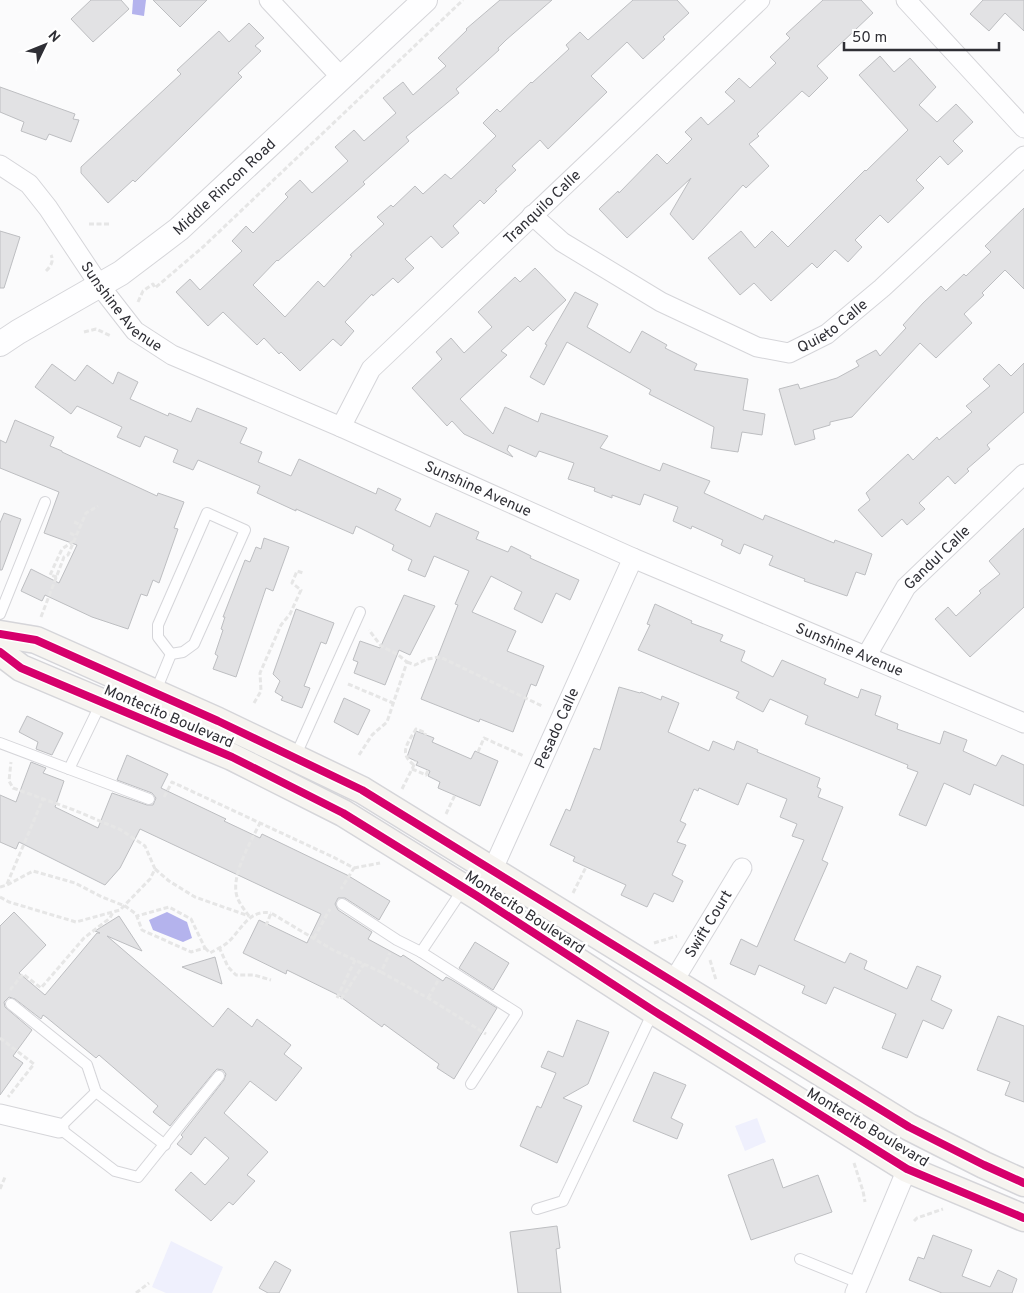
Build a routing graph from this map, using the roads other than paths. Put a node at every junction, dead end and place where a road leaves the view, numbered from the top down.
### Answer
1 (269, 0) edge
2 (425, 0) edge
3 (760, 0) edge
4 (906, 0) edge
5 (342, 78) junction
6 (1024, 128) edge
7 (1024, 156) edge
8 (0, 165) edge
9 (532, 215) junction
10 (100, 286) junction
11 (0, 344) edge
12 (341, 427) junction
13 (1024, 474) edge
14 (45, 502) dead end
15 (633, 558) junction
16 (360, 612) road end
17 (0, 614) edge
18 (0, 634) edge
19 (0, 652) edge
20 (171, 654) junction
21 (867, 656) junction
22 (155, 693) junction
23 (102, 702) junction
24 (1024, 723) edge
25 (0, 743) edge
26 (295, 758) junction
27 (69, 768) junction
28 (149, 800) road end
29 (742, 868) dead end
30 (492, 871) junction
31 (470, 892) junction
32 (338, 902) road end
33 (422, 952) junction
34 (673, 982) junction
35 (11, 1004) dead end
36 (654, 1011) junction
37 (219, 1076) dead end
38 (471, 1084) dead end
39 (96, 1092) junction
40 (2, 1109) edge
41 (59, 1128) junction
42 (165, 1145) junction
43 (907, 1170) junction
44 (1024, 1183) edge
45 (537, 1209) dead end
46 (1024, 1218) edge
47 (800, 1260) dead end
48 (857, 1288) edge

1 - 5 street
2 - 5 street, Middle Rincon Road
3 - 9 street, Tranquilo Calle
4 - 6 street
5 - 10 street, Middle Rincon Road
7 - 9 street, Quieto Calle
8 - 10 street, Sunshine Avenue
9 - 12 street, Tranquilo Calle
10 - 11 street, Middle Rincon Road
10 - 12 street, Sunshine Avenue
12 - 15 street, Sunshine Avenue
13 - 21 street, Gandul Calle
14 - 17 lane
15 - 21 street, Sunshine Avenue
15 - 30 street, Pesado Calle
16 - 26 lane
18 - 22 main road, Montecito Boulevard
19 - 23 main road, Montecito Boulevard
20 - 20 lane
20 - 22 lane
21 - 24 street, Sunshine Avenue
22 - 26 main road, Montecito Boulevard
23 - 27 lane
23 - 31 main road, Montecito Boulevard
25 - 27 lane
26 - 30 main road, Montecito Boulevard
27 - 28 lane
29 - 34 street, Swift Court
30 - 31 street, Pesado Calle
30 - 34 main road, Montecito Boulevard
31 - 33 lane
31 - 36 main road, Montecito Boulevard
32 - 33 lane
33 - 38 lane
34 - 44 main road, Montecito Boulevard
35 - 39 lane
36 - 43 main road, Montecito Boulevard
36 - 45 lane
37 - 42 lane
39 - 41 lane
39 - 42 lane
40 - 41 street
41 - 42 lane
43 - 46 main road, Montecito Boulevard
43 - 48 street
47 - 48 lane

